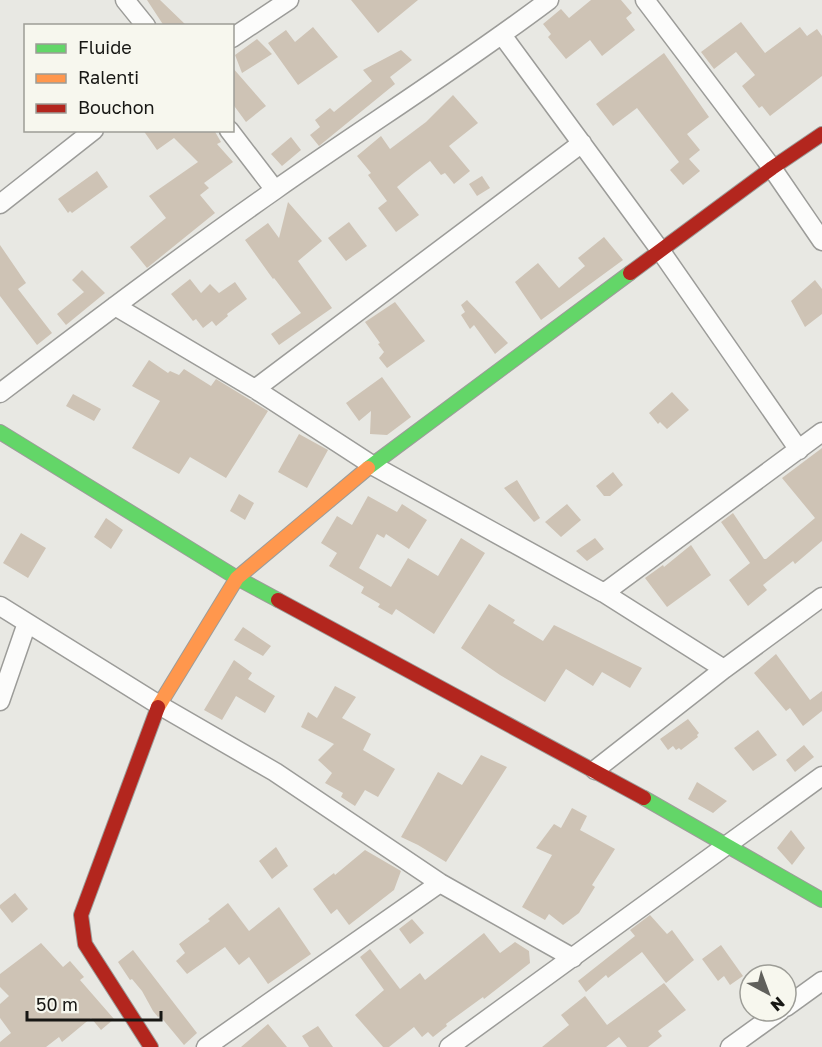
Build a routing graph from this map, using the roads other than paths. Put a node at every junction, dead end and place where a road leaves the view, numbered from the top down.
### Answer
1 (125, 0) edge
2 (289, 0) edge
3 (549, 0) edge
4 (645, 0) edge
5 (144, 24) edge
6 (502, 35) junction
7 (234, 37) edge
8 (91, 132) edge
9 (231, 132) edge
10 (822, 134) edge
11 (582, 143) junction
12 (772, 168) junction
13 (275, 190) junction
14 (0, 204) edge
15 (822, 241) edge
16 (660, 250) junction
17 (115, 306) junction
18 (255, 389) junction
19 (0, 393) edge
20 (0, 432) edge
21 (822, 432) edge
22 (799, 450) junction
23 (372, 465) junction
24 (237, 578) junction
25 (604, 593) junction
26 (822, 597) edge
27 (0, 606) edge
28 (27, 623) junction
29 (724, 669) junction
30 (0, 701) edge
31 (159, 705) junction
32 (595, 770) junction
33 (822, 776) edge
34 (725, 846) junction
35 (440, 883) junction
36 (822, 900) edge
37 (573, 958) junction
38 (822, 981) edge
39 (798, 998) edge
40 (763, 1023) edge
41 (151, 1047) edge
42 (207, 1047) edge
43 (449, 1047) edge
44 (730, 1047) edge

1 - 5 street
2 - 7 street
3 - 6 street
4 - 12 street
6 - 11 street
6 - 13 street
8 - 14 street
9 - 13 street
10 - 12 street
11 - 16 street
11 - 18 street
12 - 15 street
12 - 16 street
13 - 17 street
16 - 22 street
16 - 23 street
17 - 18 street
17 - 19 street
18 - 23 street
20 - 24 street
21 - 22 street
22 - 25 street
23 - 24 street
23 - 25 street
24 - 31 street
24 - 32 street
25 - 29 street
26 - 29 street
27 - 28 street
28 - 30 street
28 - 31 street
29 - 32 street
31 - 35 street
31 - 41 street
32 - 34 street
33 - 34 street
34 - 36 street
34 - 37 street
35 - 37 street
35 - 42 street
37 - 43 street
38 - 39 street
40 - 44 street

